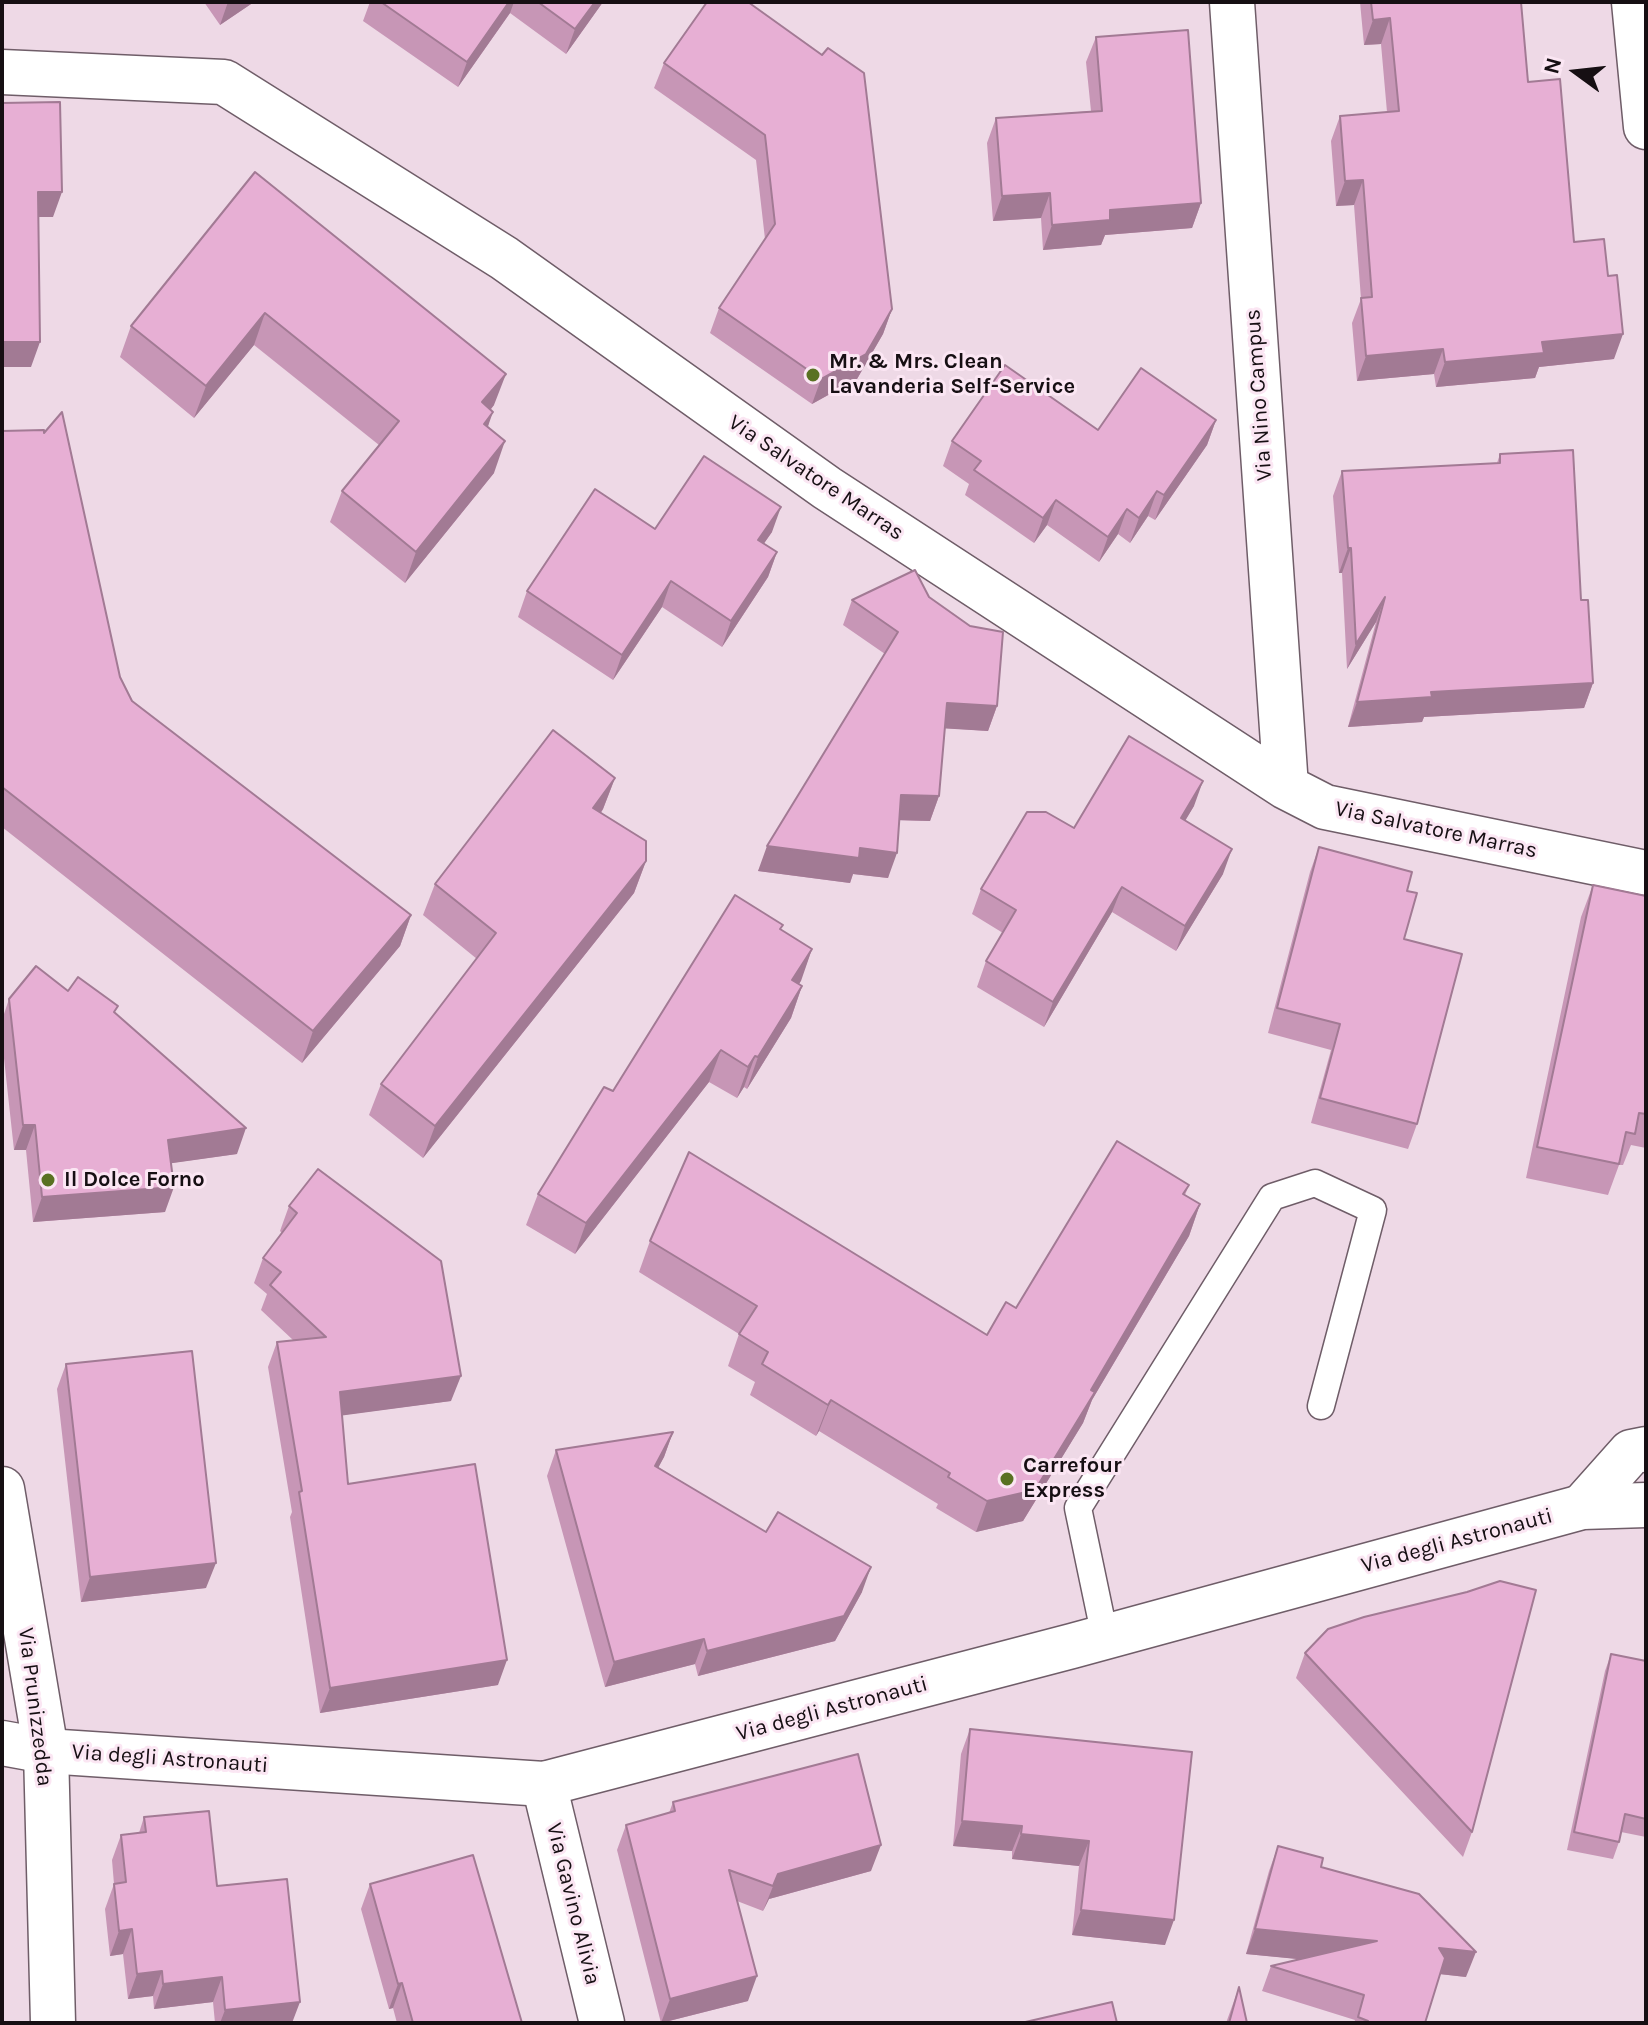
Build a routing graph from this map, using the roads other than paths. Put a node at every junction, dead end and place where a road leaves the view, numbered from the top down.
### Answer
1 (1232, 2) edge
2 (1634, 2) edge
3 (2, 72) edge
4 (1646, 127) edge
5 (1286, 787) junction
6 (1646, 873) edge
7 (1321, 1406) dead end
8 (1646, 1449) edge
9 (2, 1489) edge
10 (1646, 1505) edge
11 (1582, 1507) junction
12 (1105, 1637) junction
13 (2, 1743) edge
14 (46, 1751) junction
15 (544, 1784) junction
16 (53, 2023) edge
17 (602, 2023) edge

1 - 5 street, Via Nino Campus
2 - 4 street
3 - 5 street, Via Salvatore Marras
5 - 6 street, Via Salvatore Marras
7 - 12 lane
8 - 11 street
9 - 14 street, Via Prunizzedda
10 - 11 street, Via degli Astronauti
11 - 12 street, Via degli Astronauti
12 - 15 street, Via degli Astronauti
13 - 14 street, Via degli Astronauti
14 - 15 street, Via degli Astronauti
14 - 16 street, Via Prunizzedda
15 - 17 street, Via Gavino Alivia

